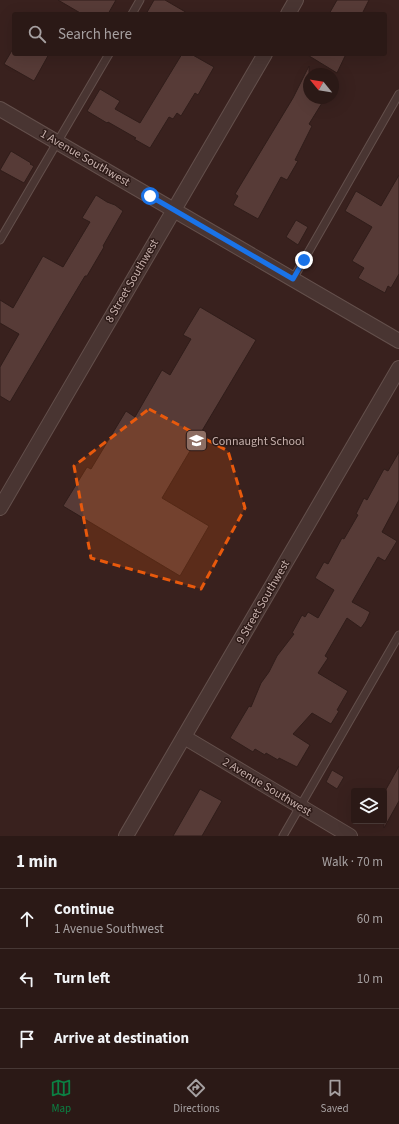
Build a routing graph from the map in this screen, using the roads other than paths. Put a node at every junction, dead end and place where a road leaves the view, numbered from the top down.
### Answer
1 (140, 0) edge
2 (296, 0) edge
3 (133, 12) edge
4 (289, 12) edge
5 (107, 56) edge
6 (264, 56) edge
7 (399, 94) edge
8 (0, 109) edge
9 (58, 142) junction
10 (174, 210) junction
11 (0, 240) edge
12 (293, 279) junction
13 (399, 340) edge
14 (399, 368) edge
15 (0, 508) edge
16 (399, 635) edge
17 (184, 738) junction
18 (300, 806) junction
19 (126, 836) edge
20 (283, 836) edge
21 (350, 836) edge

1 - 3 lane
2 - 4 street
5 - 9 lane
6 - 10 street, 8 Street Southwest
7 - 12 lane
8 - 9 street, 1 Avenue Southwest
9 - 10 street, 1 Avenue Southwest
9 - 11 lane
10 - 12 street, 1 Avenue Southwest
10 - 15 street, 8 Street Southwest
12 - 13 street, 1 Avenue Southwest
14 - 17 street, 9 Street Southwest
16 - 18 lane
17 - 18 street, 2 Avenue Southwest
17 - 19 street, 9 Street Southwest
18 - 20 lane
18 - 21 street, 2 Avenue Southwest

